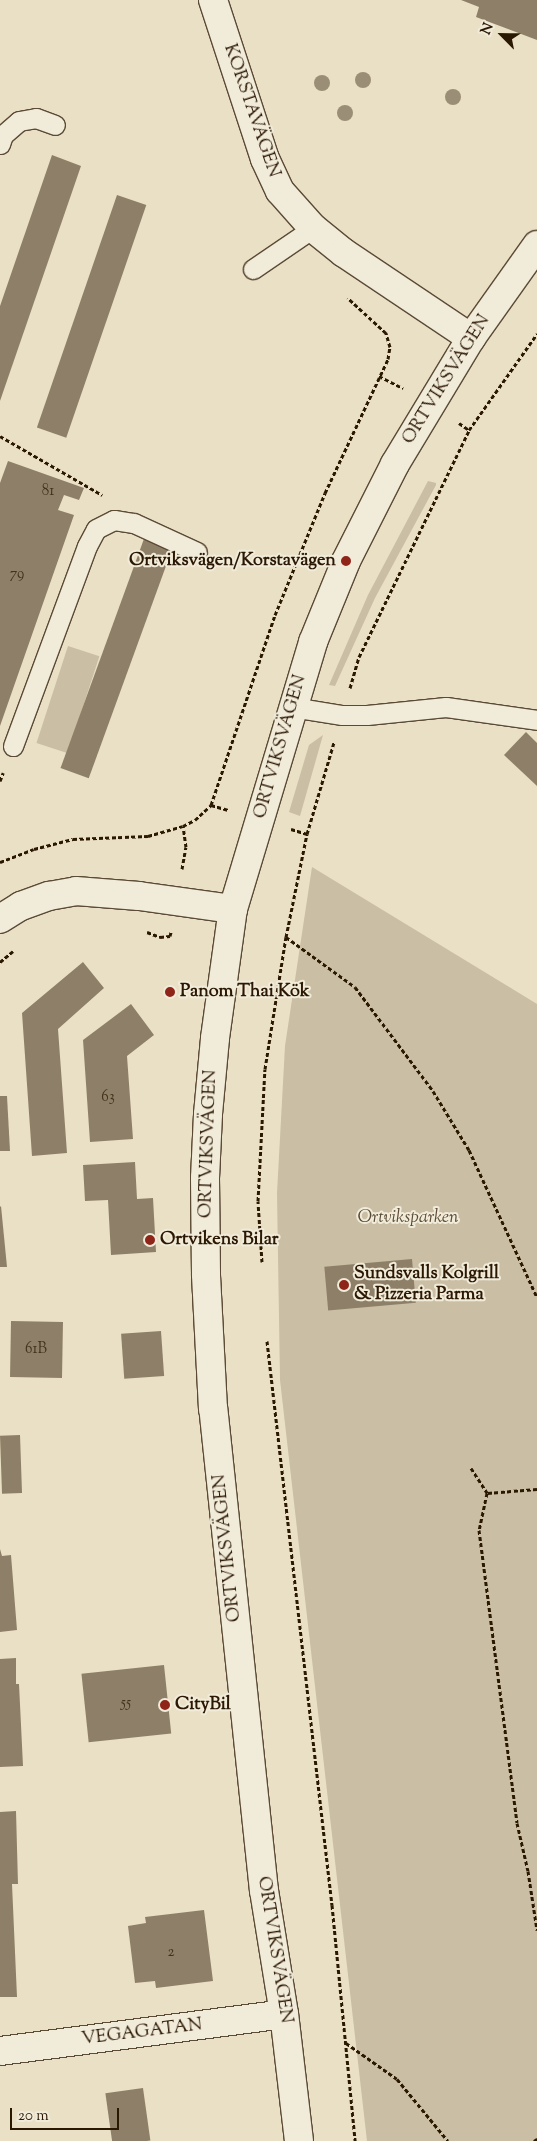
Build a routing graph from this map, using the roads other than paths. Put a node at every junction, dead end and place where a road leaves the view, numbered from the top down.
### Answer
1 (213, 0) edge
2 (55, 125) dead end
3 (0, 144) edge
4 (314, 228) junction
5 (537, 245) edge
6 (253, 269) dead end
7 (471, 338) junction
8 (197, 552) dead end
9 (292, 707) junction
10 (537, 720) edge
11 (13, 746) dead end
12 (233, 909) junction
13 (0, 918) edge
14 (284, 2014) junction
15 (0, 2051) edge
16 (300, 2141) edge

1 - 4 street, KORSTAVÄGEN
2 - 3 lane
4 - 6 lane
4 - 7 street, KORSTAVÄGEN
5 - 7 street, ORTVIKSVÄGEN
7 - 9 street, ORTVIKSVÄGEN
8 - 11 lane
9 - 10 lane
9 - 12 street, ORTVIKSVÄGEN
12 - 13 street
12 - 14 street, ORTVIKSVÄGEN
14 - 15 street, VEGAGATAN
14 - 16 street, ORTVIKSVÄGEN

